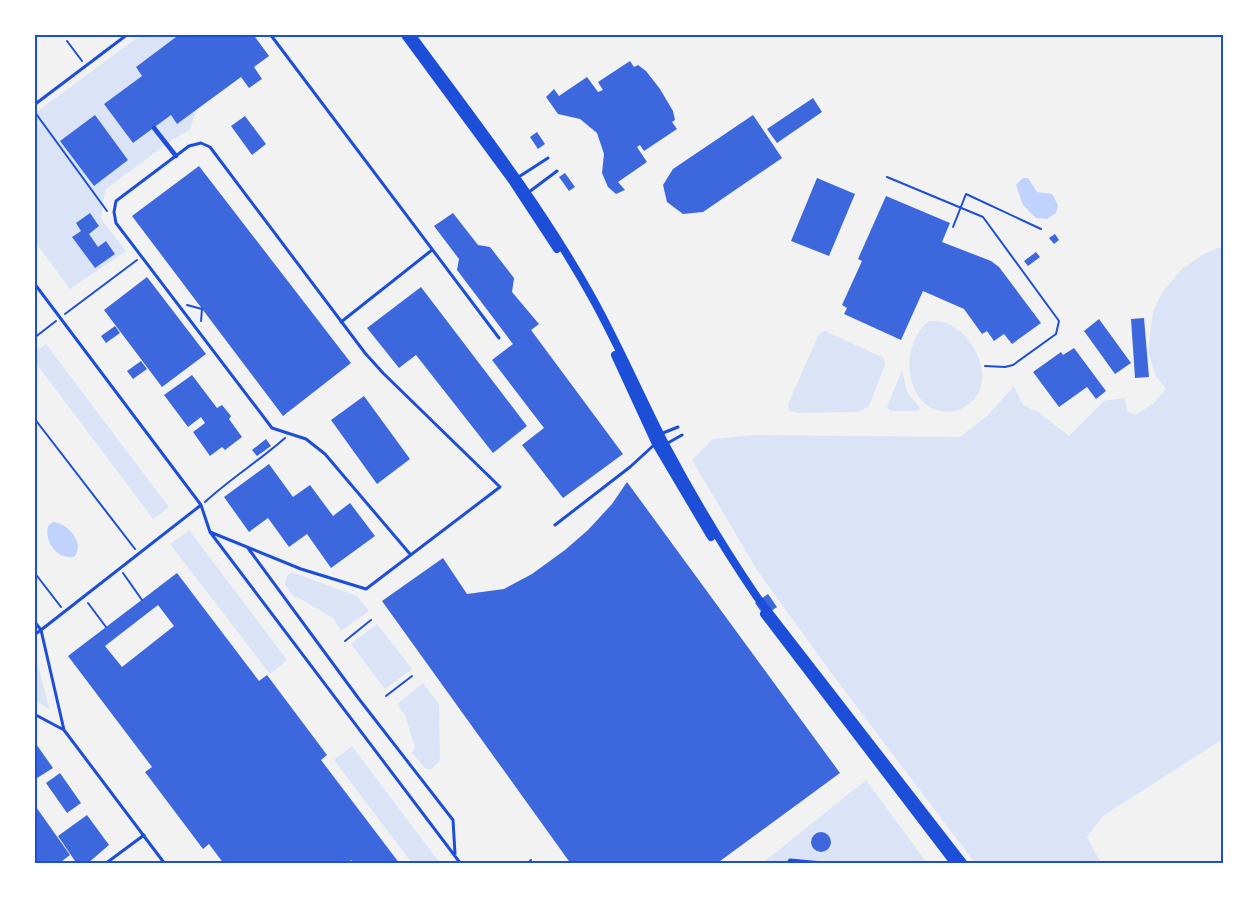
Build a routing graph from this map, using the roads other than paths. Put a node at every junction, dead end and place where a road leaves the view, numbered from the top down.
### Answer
1 (129, 34) edge
2 (270, 34) edge
3 (404, 34) edge
4 (411, 34) edge
5 (34, 105) edge
6 (154, 128) dead end
7 (176, 156) junction
8 (549, 158) dead end
9 (557, 171) dead end
10 (515, 180) junction
11 (525, 195) junction
12 (432, 250) junction
13 (34, 283) edge
14 (341, 322) junction
15 (499, 338) dead end
16 (678, 427) dead end
17 (660, 435) junction
18 (682, 435) dead end
19 (656, 444) junction
20 (665, 444) junction
21 (201, 506) junction
22 (555, 525) dead end
23 (210, 532) junction
24 (246, 547) junction
25 (410, 554) junction
26 (34, 621) edge
27 (41, 630) junction
28 (34, 635) edge
29 (34, 714) edge
30 (64, 730) junction
31 (144, 835) junction
32 (455, 855) junction
33 (105, 864) edge
34 (165, 864) edge
35 (461, 864) edge
36 (786, 864) edge
37 (834, 864) edge
38 (955, 864) edge
39 (964, 864) edge

1 - 5 lane
2 - 12 lane
3 - 10 street
4 - 10 street
6 - 7 street
7 - 14 lane
7 - 25 lane
8 - 10 lane
9 - 11 lane
10 - 11 street
11 - 17 street
11 - 19 street
12 - 14 lane
12 - 15 lane
13 - 21 lane
14 - 25 lane
16 - 17 lane
17 - 19 lane
17 - 20 street
18 - 20 lane
19 - 20 lane
19 - 22 lane
19 - 38 street
20 - 39 street
21 - 23 lane
21 - 27 lane
23 - 24 lane
23 - 32 lane
24 - 25 lane
24 - 32 lane
26 - 27 lane
27 - 28 lane
27 - 30 lane
29 - 30 lane
30 - 31 lane
31 - 33 lane
31 - 34 lane
32 - 35 lane
36 - 37 lane

